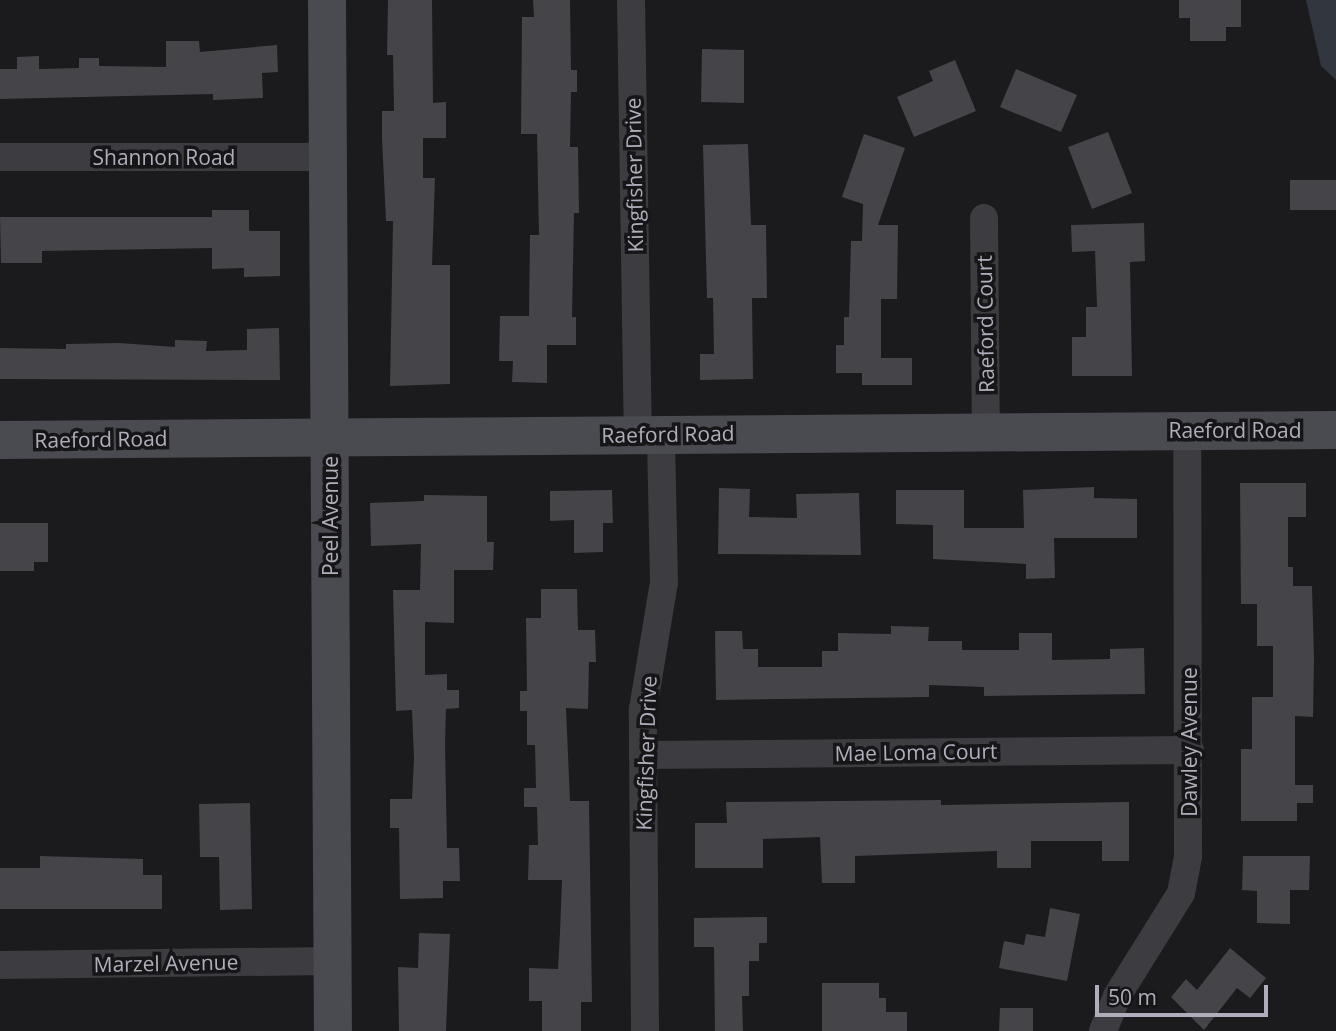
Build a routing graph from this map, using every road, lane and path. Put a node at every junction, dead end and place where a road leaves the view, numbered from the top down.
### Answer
1 (327, 0) edge
2 (631, 0) edge
3 (0, 157) edge
4 (327, 157) junction
5 (984, 219) dead end
6 (986, 430) junction
7 (1336, 430) edge
8 (1187, 431) junction
9 (649, 434) junction
10 (329, 437) junction
11 (0, 440) edge
12 (1190, 750) junction
13 (643, 755) junction
14 (332, 961) junction
15 (0, 965) edge
16 (333, 1031) edge
17 (645, 1031) edge
18 (1103, 1031) edge

1 - 4 street, Peel Avenue
2 - 9 street, Kingfisher Drive
3 - 4 street, Shannon Road
4 - 10 street, Peel Avenue
5 - 6 street, Raeford Court
6 - 8 street, Raeford Road
6 - 9 street, Raeford Road
7 - 8 street, Raeford Road
8 - 12 street, Dawley Avenue
9 - 10 street, Raeford Road
9 - 13 street, Kingfisher Drive
10 - 11 street, Raeford Road
10 - 14 street, Peel Avenue
12 - 13 street, Mae Loma Court
12 - 18 street, Dawley Avenue
13 - 17 street, Kingfisher Drive
14 - 15 street, Marzel Avenue
14 - 16 street, Peel Avenue

